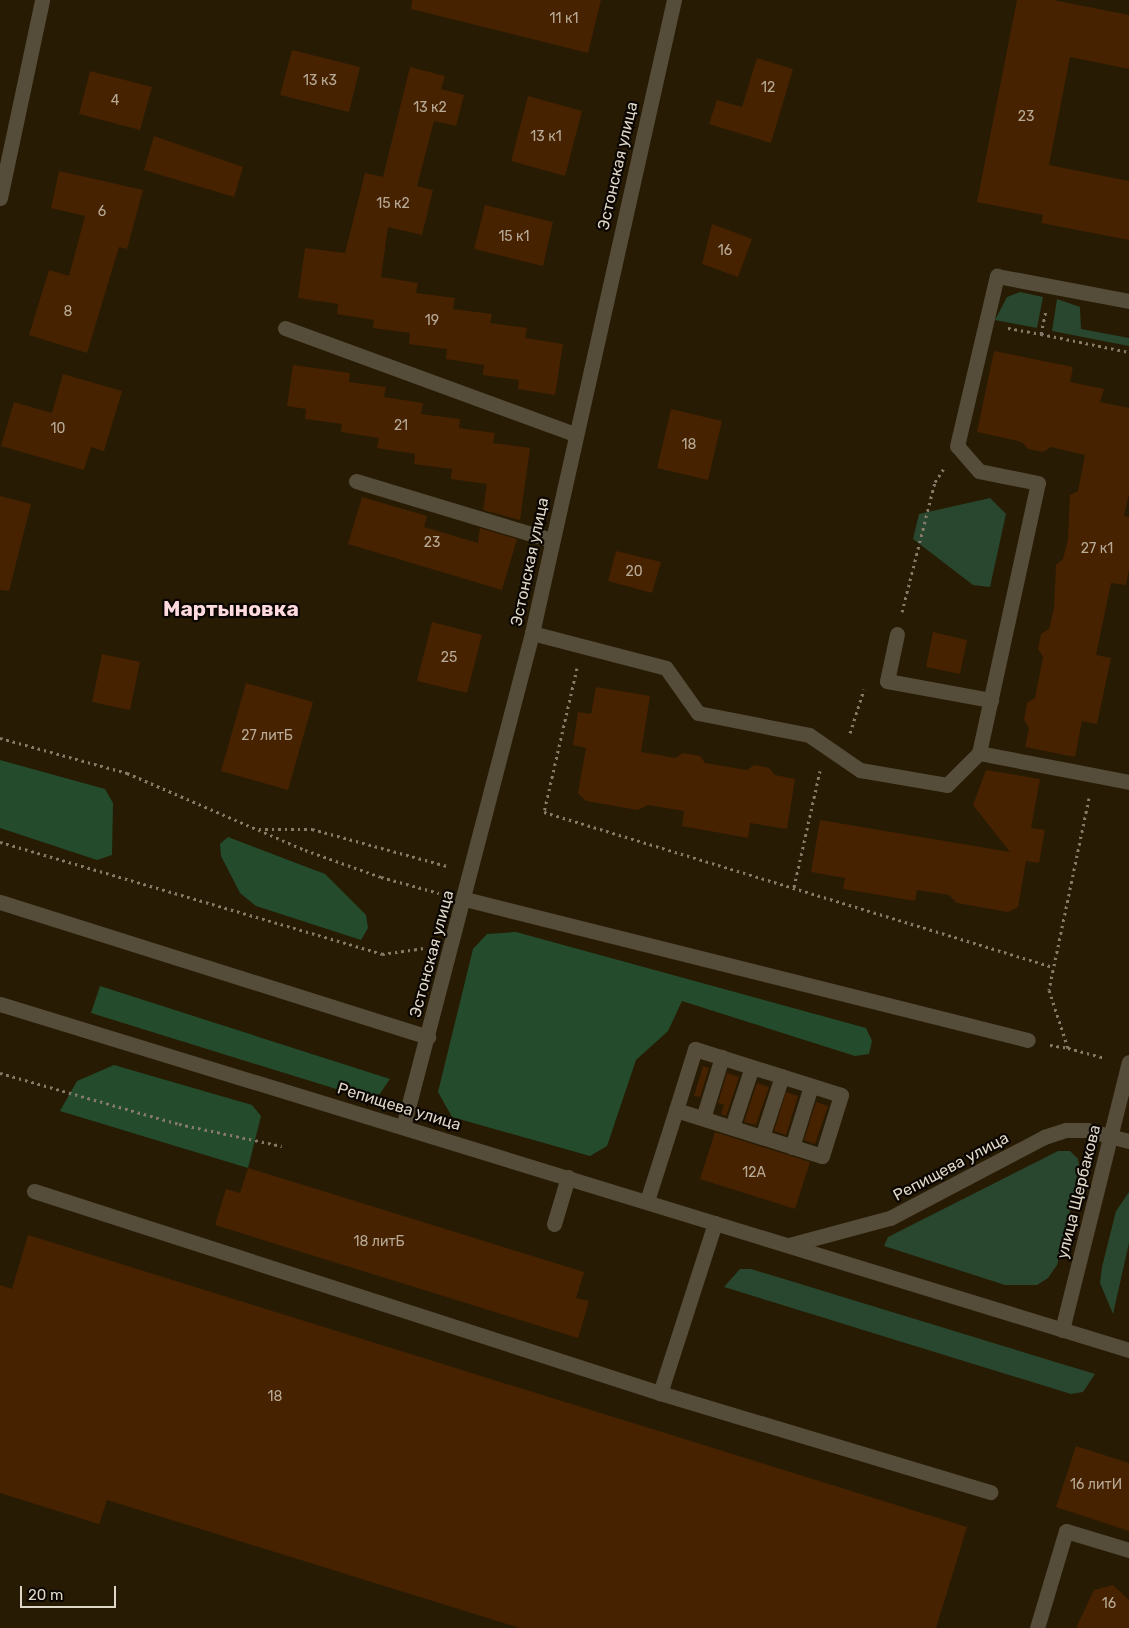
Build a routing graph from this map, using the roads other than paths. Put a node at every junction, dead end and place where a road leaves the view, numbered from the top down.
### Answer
1 (42, 0) edge
2 (674, 0) edge
3 (0, 198) edge
4 (1129, 301) edge
5 (285, 328) dead end
6 (576, 434) junction
7 (356, 481) dead end
8 (552, 540) junction
9 (532, 633) junction
10 (897, 634) road end
11 (991, 700) junction
12 (980, 753) junction
13 (1129, 782) edge
14 (466, 899) junction
15 (0, 902) edge
16 (0, 1004) edge
17 (428, 1037) junction
18 (1028, 1040) dead end
19 (722, 1057) junction
20 (1129, 1062) edge
21 (752, 1067) junction
22 (782, 1076) junction
23 (811, 1086) junction
24 (676, 1110) junction
25 (703, 1118) junction
26 (403, 1127) junction
27 (732, 1127) junction
28 (1111, 1136) junction
29 (762, 1137) junction
30 (1129, 1141) edge
31 (792, 1147) junction
32 (568, 1177) junction
33 (34, 1192) dead end
34 (647, 1201) junction
35 (715, 1223) junction
36 (554, 1224) dead end
37 (787, 1245) junction
38 (1062, 1330) junction
39 (1129, 1350) edge
40 (660, 1393) junction
41 (991, 1492) dead end
42 (1129, 1550) edge
43 (1037, 1628) edge

1 - 3 street
2 - 6 street, Эстонская улица
4 - 11 street
5 - 6 street
6 - 8 street, Эстонская улица
7 - 8 street
8 - 9 street, Эстонская улица
9 - 12 street
9 - 14 street, Эстонская улица
10 - 11 street
11 - 12 street
12 - 13 street
14 - 17 street, Эстонская улица
14 - 18 street
15 - 17 street
16 - 26 street, Репищева улица
17 - 26 street, Эстонская улица
19 - 21 street
19 - 24 street
19 - 25 street
20 - 28 street, улица Щербакова
21 - 22 street
21 - 27 street
22 - 23 street
22 - 29 street
23 - 31 street
23 - 31 street
24 - 25 street
24 - 34 street
25 - 27 street
26 - 32 street, Репищева улица
27 - 29 street
28 - 30 street, Репищева улица
28 - 37 street, Репищева улица
28 - 38 street, улица Щербакова
29 - 31 street
32 - 34 street, Репищева улица
32 - 36 street
33 - 40 street
34 - 35 street, Репищева улица
35 - 37 street, Репищева улица
35 - 40 street
37 - 38 street, Репищева улица
38 - 39 street, Репищева улица
40 - 41 street
42 - 43 street

